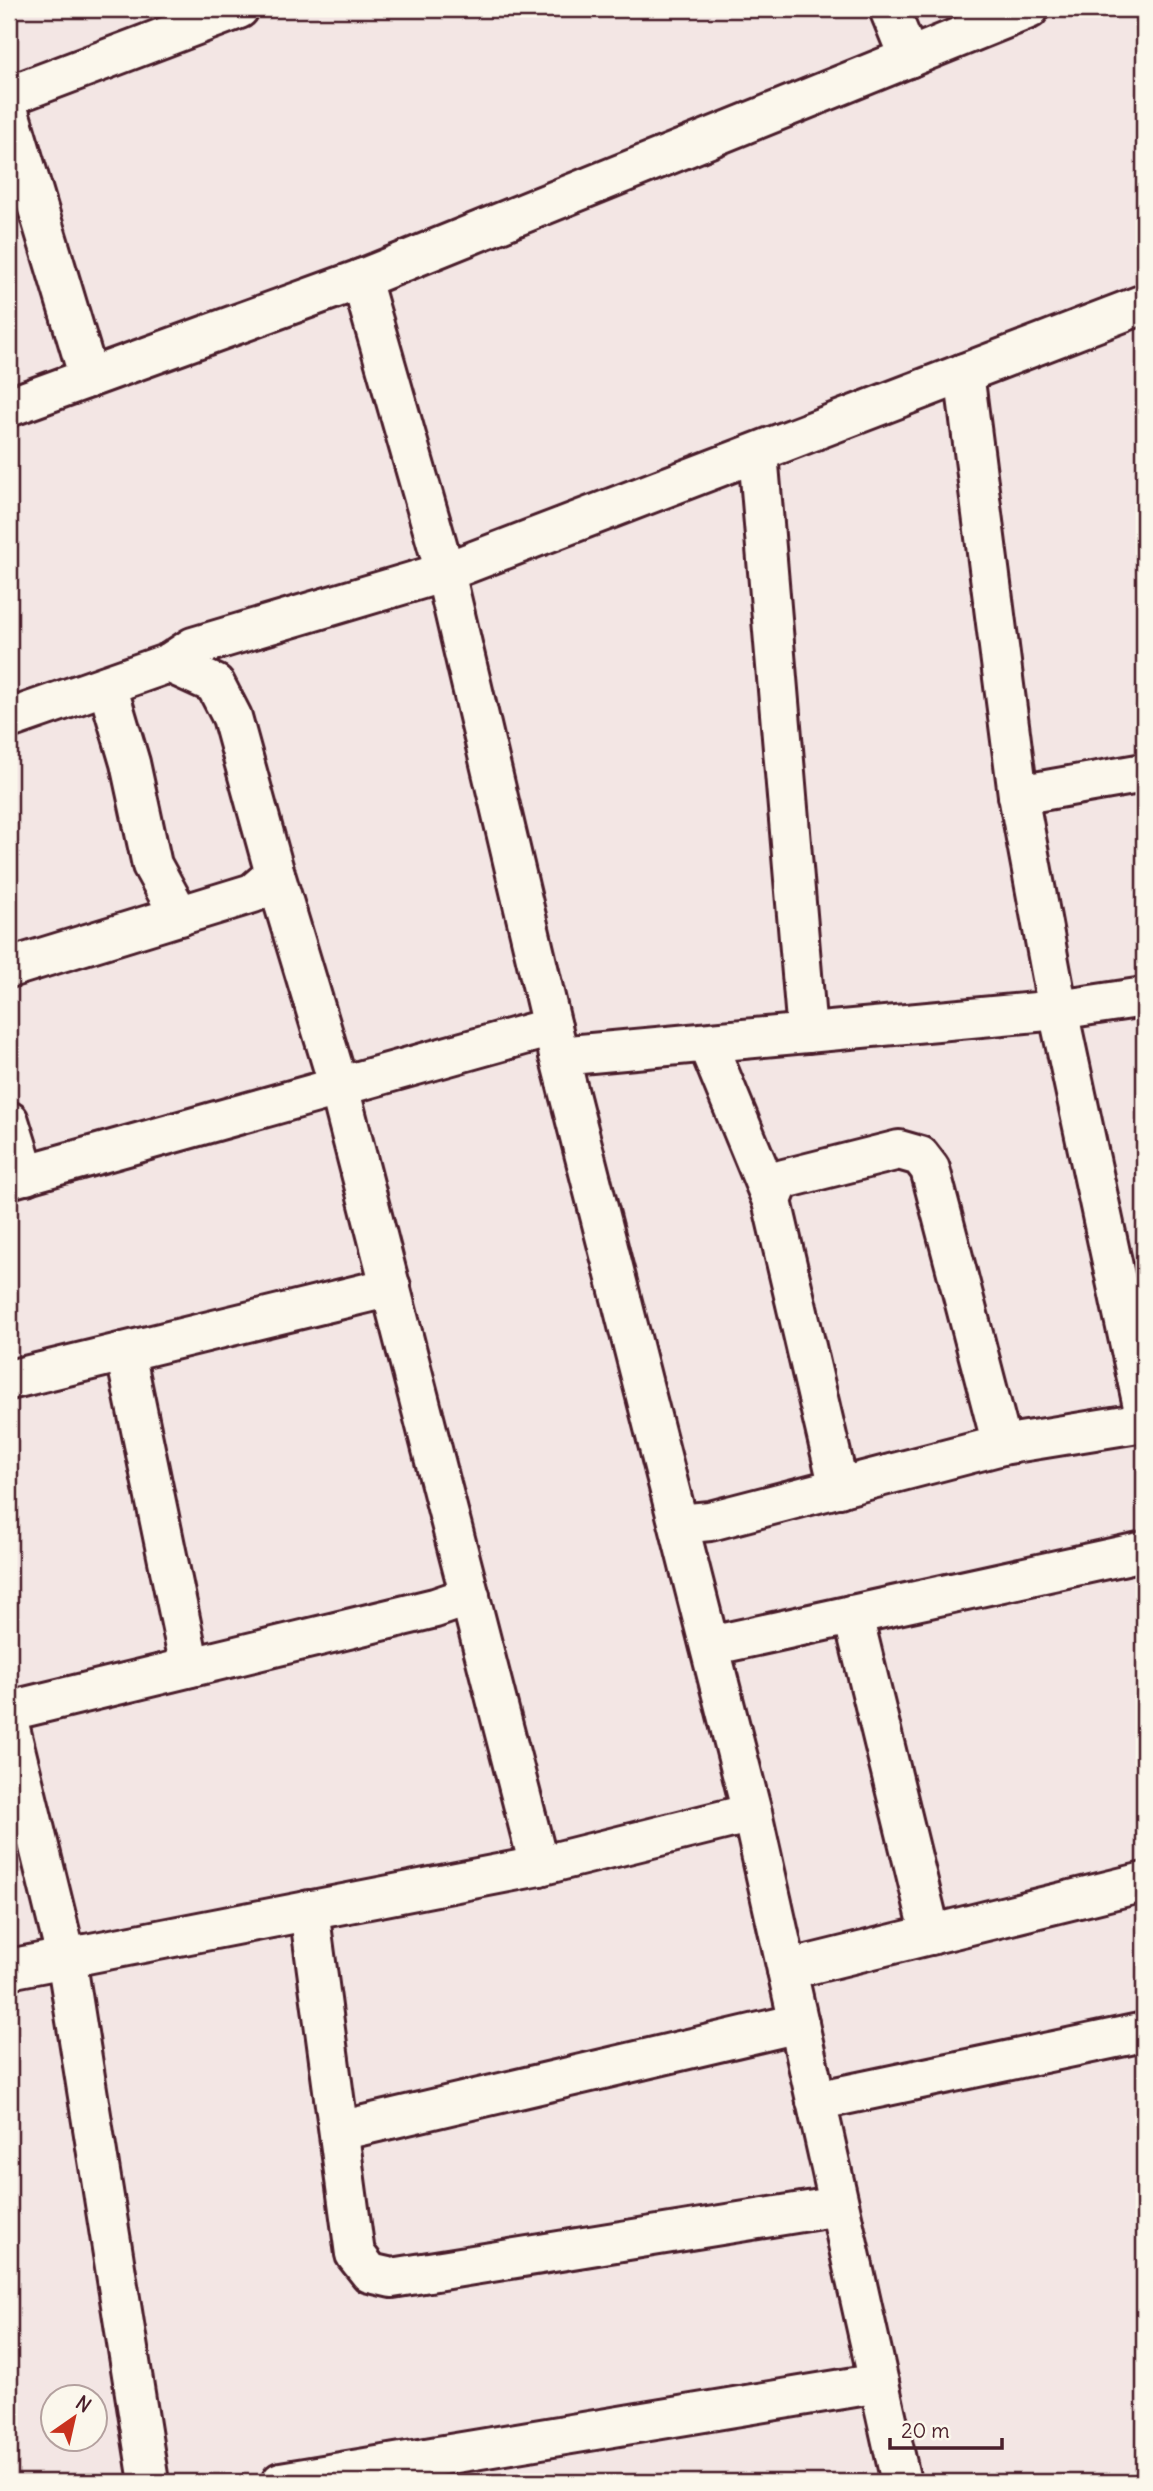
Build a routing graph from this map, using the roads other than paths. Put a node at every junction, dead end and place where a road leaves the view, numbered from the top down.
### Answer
1 (889, 9) edge
2 (1029, 9) edge
3 (235, 10) edge
4 (909, 58) junction
5 (9, 96) edge
6 (9, 112) edge
7 (361, 279) junction
8 (1144, 304) edge
9 (964, 373) junction
10 (89, 378) junction
11 (9, 407) edge
12 (758, 453) junction
13 (445, 572) junction
14 (169, 663) junction
15 (107, 685) junction
16 (9, 719) edge
17 (1144, 774) edge
18 (1018, 795) junction
19 (275, 874) junction
20 (180, 916) junction
21 (9, 968) edge
22 (1144, 998) edge
23 (1058, 1010) junction
24 (807, 1033) junction
25 (555, 1042) junction
26 (707, 1043) junction
27 (339, 1087) junction
28 (9, 1121) edge
29 (17, 1177) edge
30 (772, 1201) junction
31 (391, 1287) junction
32 (125, 1352) junction
33 (9, 1380) edge
34 (1144, 1411) edge
35 (1144, 1422) edge
36 (1002, 1445) junction
37 (839, 1488) junction
38 (679, 1524) junction
39 (1144, 1551) edge
40 (470, 1596) junction
41 (851, 1615) junction
42 (710, 1646) junction
43 (190, 1667) junction
44 (9, 1711) edge
45 (9, 1724) edge
46 (752, 1812) junction
47 (540, 1866) junction
48 (1144, 1882) edge
49 (309, 1910) junction
50 (931, 1935) junction
51 (66, 1957) junction
52 (9, 1969) edge
53 (787, 1970) junction
54 (799, 2023) junction
55 (1144, 2032) edge
56 (816, 2101) junction
57 (339, 2131) junction
58 (839, 2206) junction
59 (879, 2383) junction
60 (149, 2482) edge
61 (281, 2482) edge
62 (901, 2482) edge

1 - 4 street
2 - 4 street
3 - 5 street
4 - 7 street
6 - 10 street
7 - 10 street
7 - 13 street
8 - 9 street
9 - 12 street
9 - 18 street
10 - 11 street
12 - 13 street
12 - 24 street
13 - 14 street
13 - 25 street
14 - 15 street
14 - 19 street
15 - 16 street
15 - 20 street
17 - 18 street
18 - 23 street
19 - 20 street
19 - 27 street
20 - 21 street
22 - 23 street
23 - 24 street
23 - 34 street
24 - 26 street
25 - 26 street
25 - 27 street
25 - 38 street
26 - 30 street
27 - 29 street
27 - 31 street
28 - 29 street
30 - 36 street
30 - 37 street
31 - 32 street
31 - 40 street
32 - 33 street
32 - 43 street
35 - 36 street
36 - 37 street
37 - 38 street
38 - 42 street
39 - 41 street
40 - 43 street
40 - 47 street
41 - 42 street
41 - 50 street
42 - 46 street
43 - 44 street
45 - 51 street
46 - 47 street
46 - 53 street
47 - 49 street
48 - 50 street
49 - 51 street
49 - 57 street
50 - 53 street
51 - 52 street
51 - 60 street
53 - 54 street
54 - 56 street
54 - 57 street
55 - 56 street
56 - 58 street
57 - 58 street
58 - 59 street
59 - 61 street
59 - 62 street

